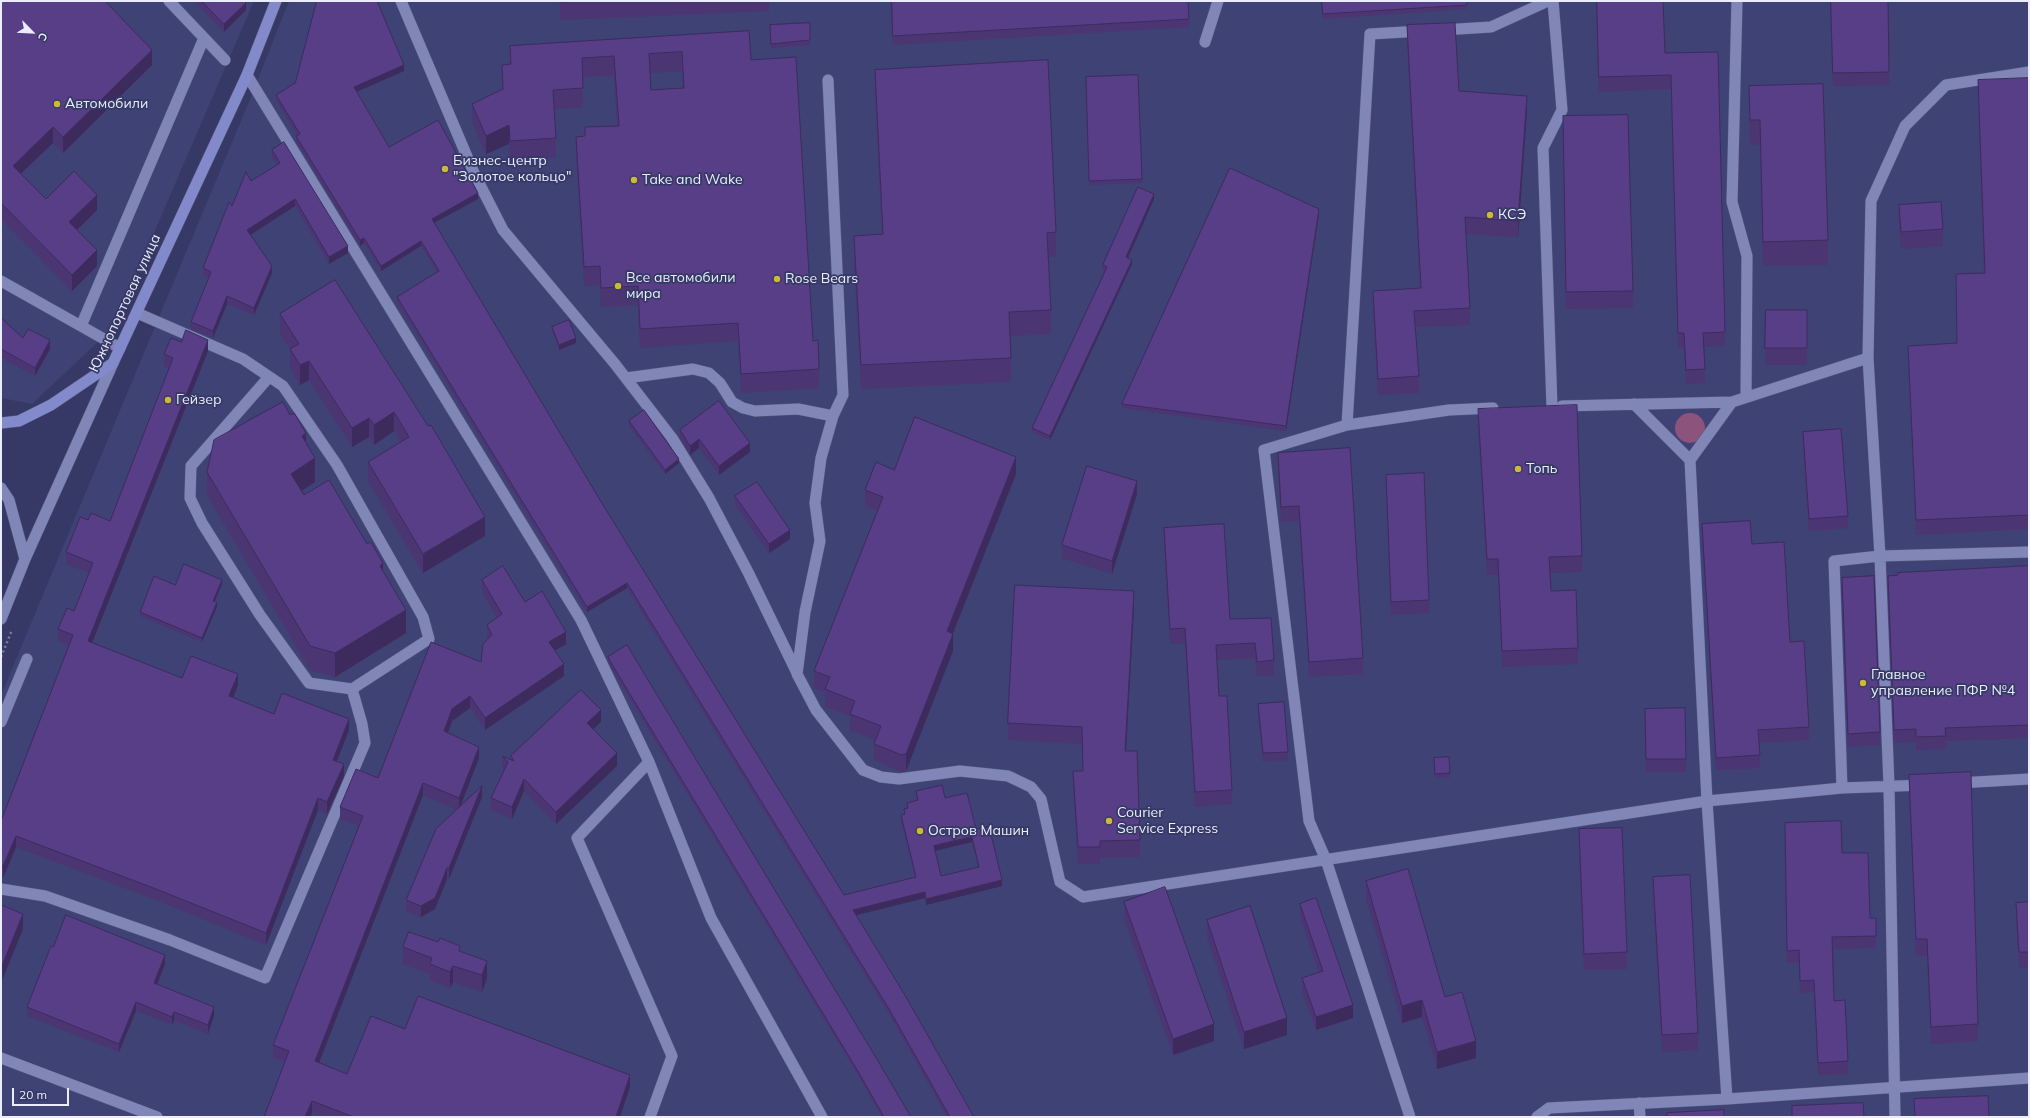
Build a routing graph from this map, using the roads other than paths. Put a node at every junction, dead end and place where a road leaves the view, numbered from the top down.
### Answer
1 (169, 1) edge
2 (276, 1) edge
3 (402, 1) edge
4 (1218, 1) edge
5 (1548, 1) edge
6 (1553, 1) edge
7 (1737, 1) edge
8 (204, 38) junction
9 (1205, 42) dead end
10 (225, 60) dead end
11 (2029, 72) edge
12 (247, 75) junction
13 (828, 80) dead end
14 (1, 281) edge
15 (137, 313) junction
16 (81, 326) junction
17 (120, 348) junction
18 (1868, 358) junction
19 (114, 363) junction
20 (269, 377) junction
21 (626, 378) junction
22 (1746, 397) junction
23 (1732, 402) junction
24 (1634, 404) junction
25 (1504, 408) edge
26 (832, 416) junction
27 (1, 423) edge
28 (1347, 425) junction
29 (1690, 460) junction
30 (1, 488) edge
31 (2029, 552) edge
32 (1880, 556) junction
33 (26, 559) junction
34 (1, 619) edge
35 (27, 659) dead end
36 (797, 674) junction
37 (352, 689) junction
38 (1, 722) edge
39 (650, 762) junction
40 (2029, 779) edge
41 (1889, 786) junction
42 (1842, 788) junction
43 (1707, 801) junction
44 (1326, 860) junction
45 (1, 890) edge
46 (1, 1058) edge
47 (2029, 1078) edge
48 (1894, 1086) junction
49 (1727, 1099) junction
50 (1640, 1104) junction
51 (157, 1117) edge
52 (650, 1117) edge
53 (822, 1117) edge
54 (1410, 1117) edge
55 (1537, 1117) edge
56 (1640, 1117) edge
57 (1896, 1117) edge

1 - 8 street
2 - 12 main road, Южнопортовая улица
3 - 21 street
4 - 9 street
5 - 28 street
6 - 24 street
7 - 22 street
8 - 10 street
8 - 16 street
11 - 18 street
12 - 15 main road, Южнопортовая улица
12 - 39 street
13 - 26 street
14 - 16 street
15 - 17 main road, Южнопортовая улица
15 - 20 street
16 - 17 street
17 - 19 main road, Южнопортовая улица
18 - 22 street
18 - 32 street
19 - 27 main road
19 - 33 street, Южнопортовая улица
20 - 37 street
20 - 37 street
21 - 26 street
21 - 36 street
22 - 23 street
23 - 24 street
23 - 29 street
24 - 29 street
25 - 28 street
26 - 36 street
28 - 44 street
29 - 43 street
30 - 33 street
31 - 32 street
32 - 41 street
32 - 42 street
33 - 34 street, Южнопортовая улица
35 - 38 street
36 - 44 street
37 - 45 street
39 - 52 street
39 - 53 street
40 - 41 street
41 - 42 street
41 - 48 street
42 - 43 street
43 - 44 street
43 - 49 street
44 - 54 street
46 - 51 street
47 - 48 street
48 - 49 street
48 - 57 street
49 - 50 street
50 - 55 street
50 - 56 street

